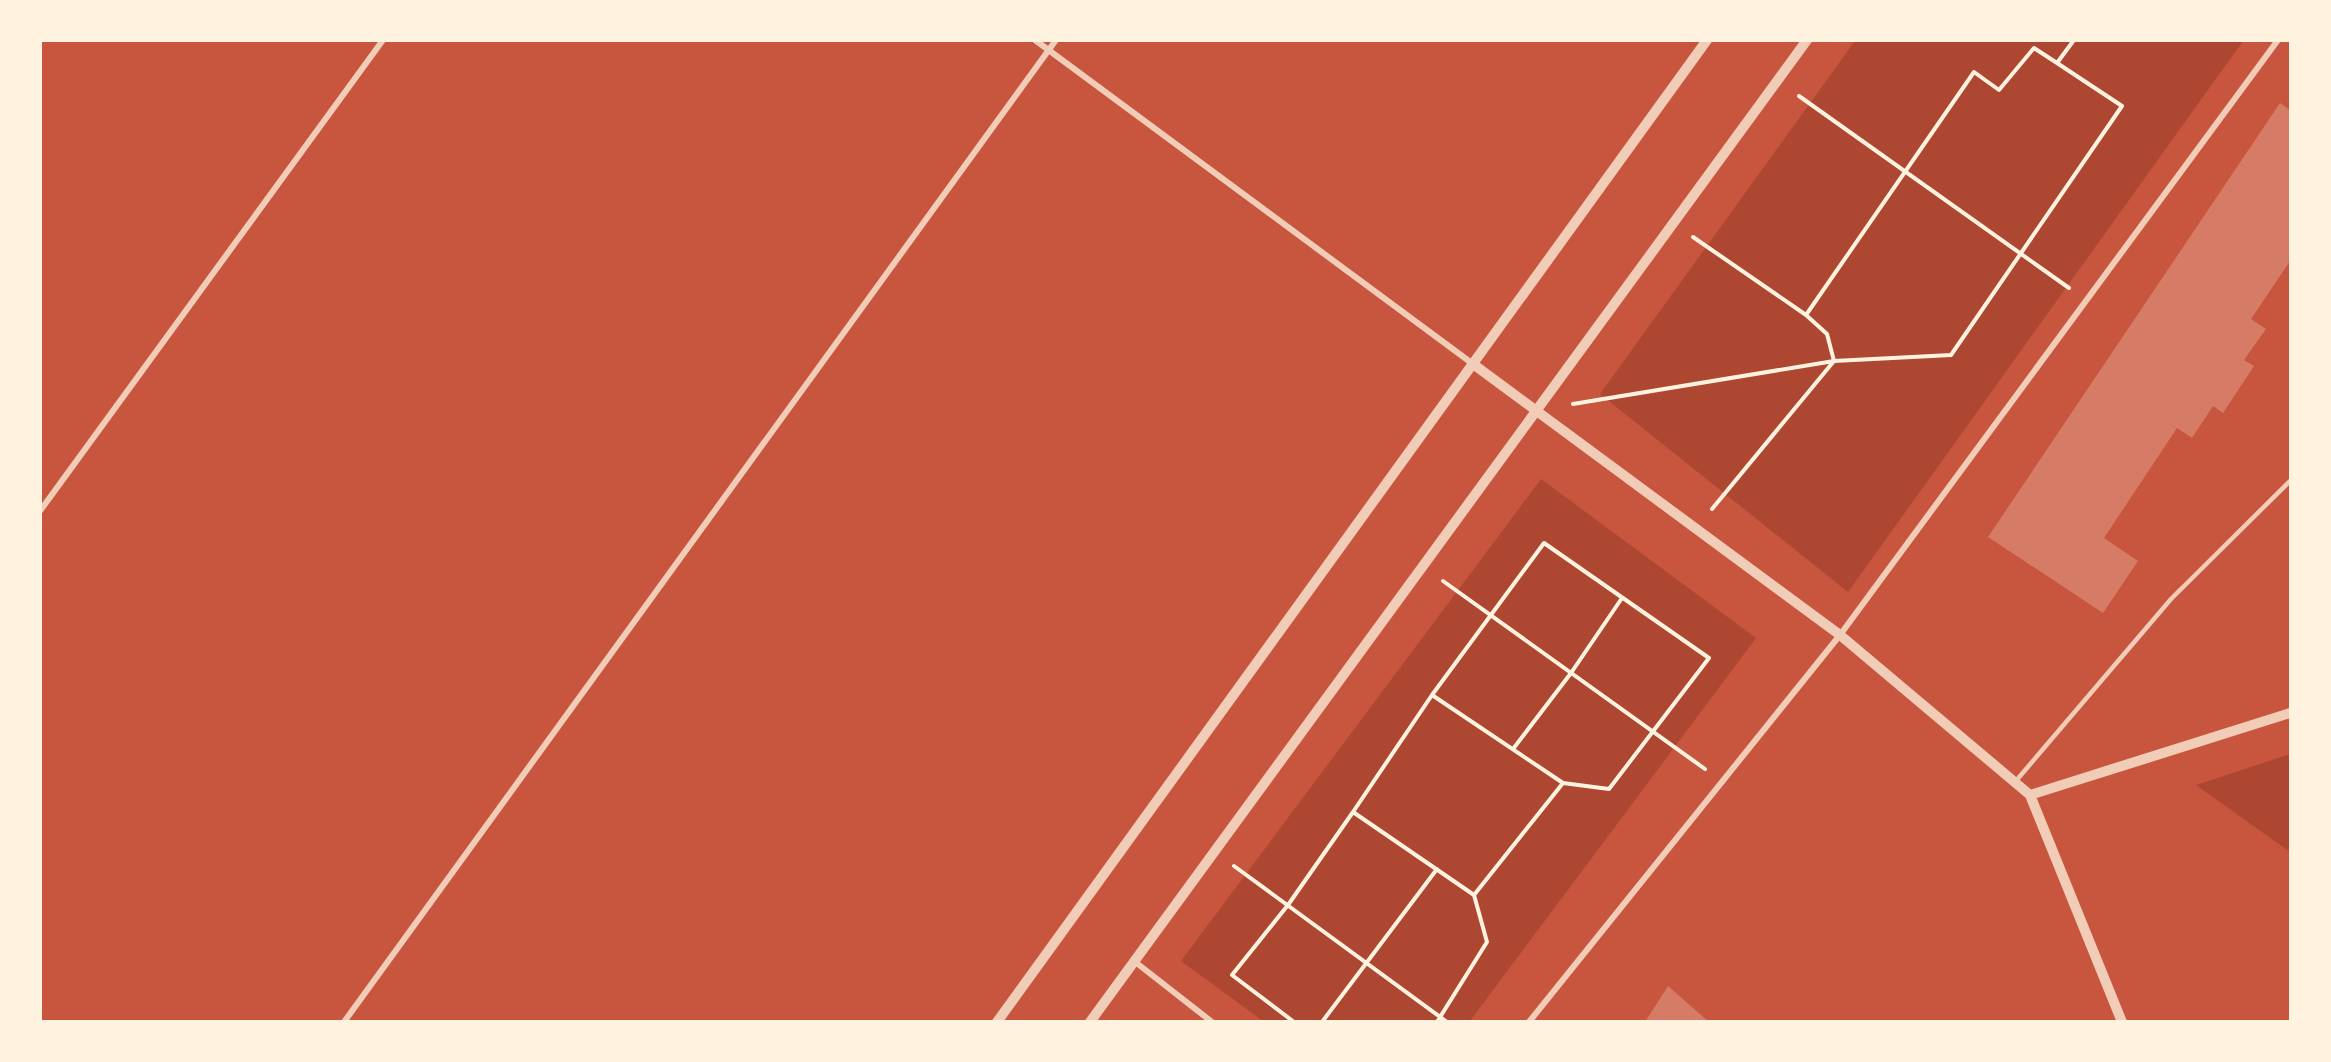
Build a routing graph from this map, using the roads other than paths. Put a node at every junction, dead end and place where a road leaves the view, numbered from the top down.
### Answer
1 (383, 40) edge
2 (1035, 40) edge
3 (1056, 40) edge
4 (1707, 40) edge
5 (1807, 40) edge
6 (2278, 40) edge
7 (1048, 50) junction
8 (1473, 364) junction
9 (1536, 410) junction
10 (2290, 481) edge
11 (40, 511) edge
12 (1840, 635) junction
13 (2290, 713) edge
14 (2014, 782) junction
15 (2030, 795) junction
16 (1134, 961) junction
17 (344, 1022) edge
18 (997, 1022) edge
19 (1090, 1022) edge
20 (1212, 1022) edge
21 (1529, 1022) edge
22 (2122, 1022) edge

1 - 11 street
2 - 7 street
3 - 7 street
4 - 8 street
5 - 9 street
6 - 12 street
7 - 8 street
7 - 17 street
8 - 9 street
8 - 18 street
9 - 12 street
9 - 16 street
10 - 14 lane
12 - 14 street
12 - 21 street
13 - 15 street
14 - 15 street
15 - 22 street
16 - 19 street
16 - 20 street

